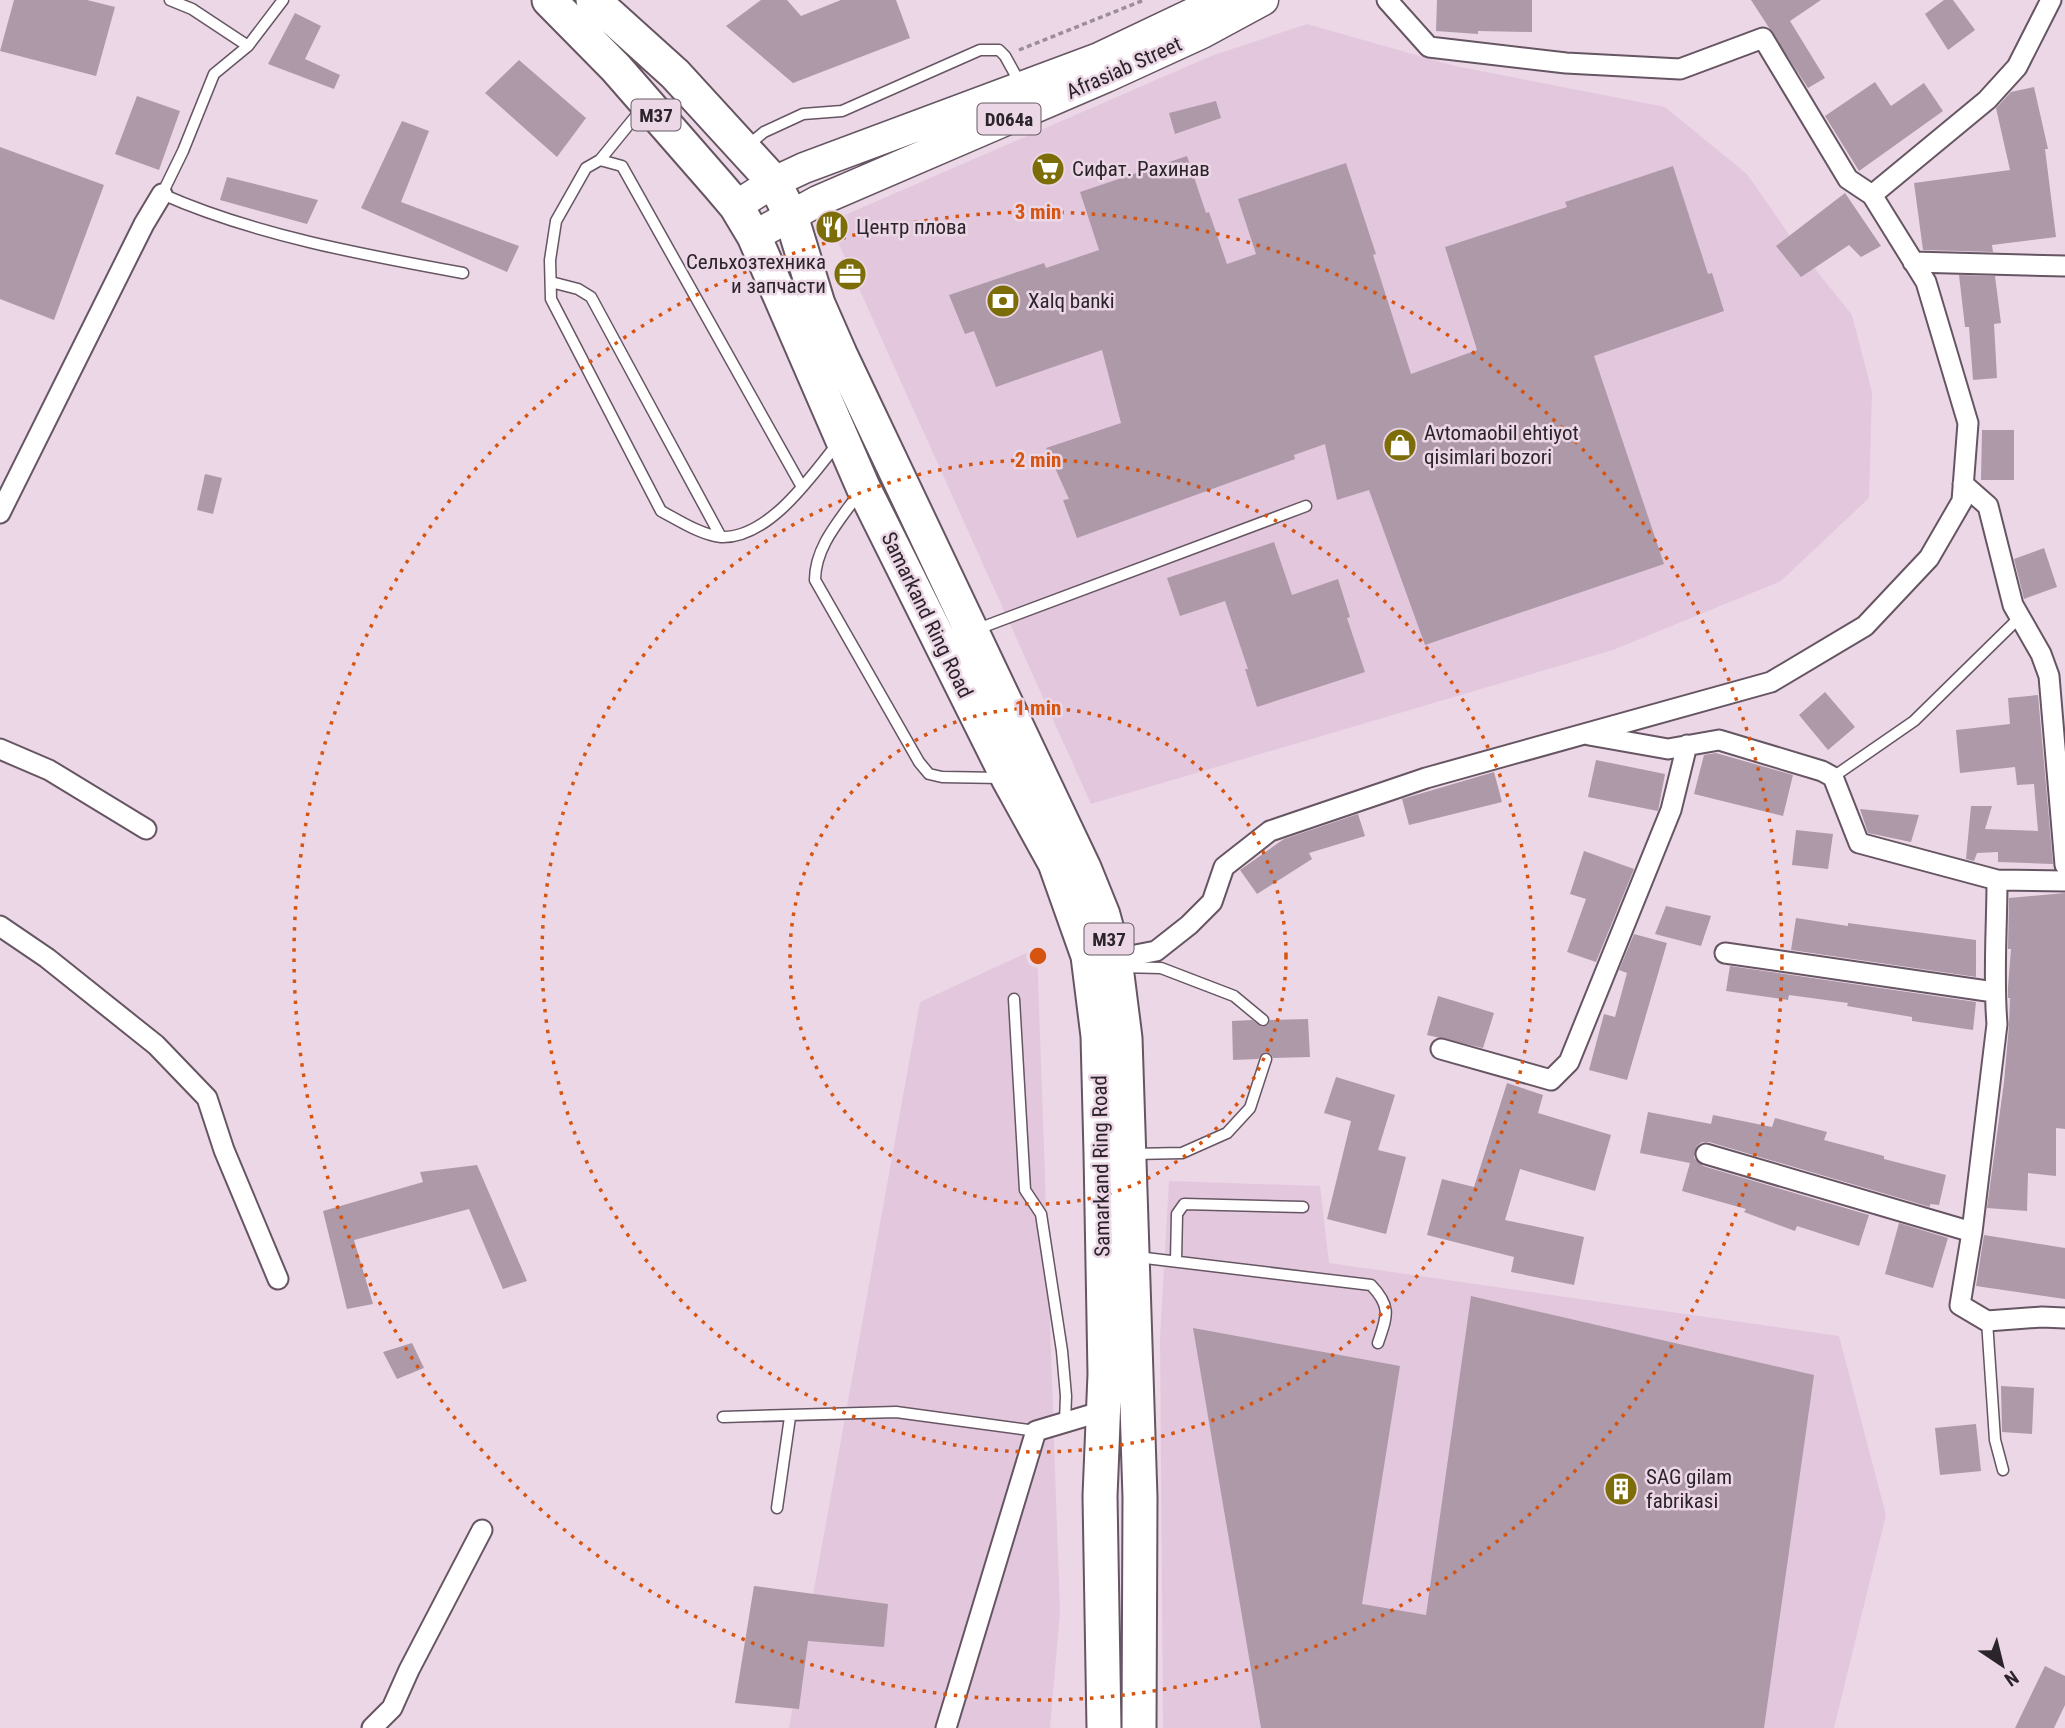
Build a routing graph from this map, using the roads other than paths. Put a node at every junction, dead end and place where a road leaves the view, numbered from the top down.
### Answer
1 (170, 0) edge
2 (283, 0) edge
3 (549, 0) edge
4 (593, 0) edge
5 (1221, 0) edge
6 (1263, 0) edge
7 (1387, 0) edge
8 (2051, 0) edge
9 (248, 47) junction
10 (1021, 86) junction
11 (646, 104) junction
12 (745, 148) junction
13 (600, 160) junction
14 (774, 182) junction
15 (162, 194) junction
16 (1872, 195) junction
17 (736, 206) junction
18 (791, 216) junction
19 (754, 236) junction
20 (1913, 262) junction
21 (2065, 266) edge
22 (463, 273) dead end
23 (551, 282) junction
24 (842, 439) junction
25 (1964, 484) junction
26 (863, 486) junction
27 (802, 487) junction
28 (1306, 506) dead end
29 (0, 513) edge
30 (721, 537) junction
31 (2020, 617) junction
32 (971, 632) junction
33 (1584, 734) junction
34 (1687, 746) junction
35 (0, 749) edge
36 (1833, 777) junction
37 (1007, 778) junction
38 (146, 829) dead end
39 (2065, 865) edge
40 (1997, 880) junction
41 (2065, 881) edge
42 (0, 926) edge
43 (1725, 953) dead end
44 (1115, 963) junction
45 (1994, 992) junction
46 (1014, 999) dead end
47 (1263, 1020) dead end
48 (1441, 1049) dead end
49 (1266, 1059) dead end
50 (1129, 1154) junction
51 (1706, 1154) dead end
52 (1303, 1207) dead end
53 (1972, 1232) junction
54 (1133, 1256) junction
55 (1176, 1261) junction
56 (278, 1279) dead end
57 (2065, 1318) edge
58 (1987, 1321) junction
59 (1378, 1343) dead end
60 (1121, 1374) junction
61 (1103, 1411) junction
62 (723, 1417) dead end
63 (790, 1417) junction
64 (1065, 1422) junction
65 (1036, 1431) junction
66 (2003, 1470) dead end
67 (776, 1508) dead end
68 (482, 1530) dead end
69 (372, 1728) edge
70 (946, 1728) edge
71 (1104, 1728) edge
72 (1139, 1728) edge

1 - 9 lane
2 - 9 lane
3 - 11 highway, Samarkand Ring Road / M37
4 - 12 highway, Samarkand Ring Road / M37
5 - 10 main road, Afrasiab Street / D064a
6 - 18 main road, Afrasiab Street / D064a
7 - 16 street
8 - 16 street
9 - 15 lane
10 - 12 lane
10 - 14 main road, Afrasiab Street / D064a
11 - 13 lane
11 - 17 highway, Samarkand Ring Road / M37
12 - 14 highway, Samarkand Ring Road / M37
13 - 23 lane
13 - 27 lane
14 - 17 main road, Afrasiab Street / D064a
14 - 18 highway, Samarkand Ring Road / M37
15 - 22 lane
15 - 29 street
16 - 20 street
17 - 19 highway, Samarkand Ring Road / M37
18 - 19 main road, Afrasiab Street / D064a
18 - 32 highway, Samarkand Ring Road / M37
19 - 24 highway, Samarkand Ring Road / M37
20 - 21 street
20 - 25 street
23 - 30 lane
23 - 30 lane
24 - 26 highway, Samarkand Ring Road / M37
24 - 27 lane
25 - 31 street
25 - 33 street
26 - 37 highway, Samarkand Ring Road / M37
26 - 37 lane
27 - 30 lane
28 - 32 lane
31 - 36 lane
31 - 39 street
32 - 44 highway, Samarkand Ring Road / M37
33 - 34 street
33 - 44 street
34 - 36 street
34 - 48 street
35 - 38 street
36 - 40 street
37 - 60 highway, Samarkand Ring Road / M37
40 - 41 street
40 - 45 street
42 - 56 street
43 - 45 street
44 - 47 lane
44 - 50 highway, Samarkand Ring Road / M37
45 - 53 street
46 - 64 lane
49 - 50 lane
50 - 54 highway, Samarkand Ring Road / M37
51 - 53 street
52 - 55 lane
53 - 58 street
54 - 55 lane
54 - 60 highway, Samarkand Ring Road / M37
55 - 59 lane
57 - 58 street
58 - 66 lane
60 - 61 highway, Samarkand Ring Road / M37
60 - 72 highway, Samarkand Ring Road / M37
61 - 64 street
61 - 71 highway, Samarkand Ring Road / M37
62 - 63 lane
63 - 65 lane
63 - 67 lane
64 - 65 street
65 - 70 street
68 - 69 street

